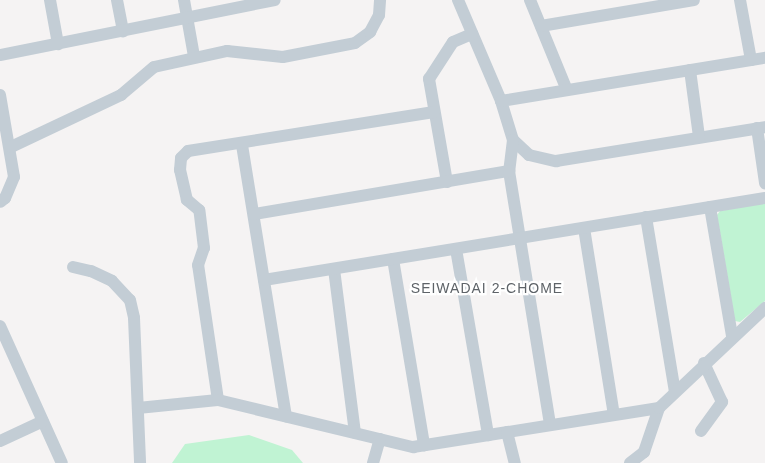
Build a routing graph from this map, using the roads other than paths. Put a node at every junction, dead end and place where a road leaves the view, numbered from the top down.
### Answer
1 (50, 0) edge
2 (117, 0) edge
3 (184, 0) edge
4 (275, 0) edge
5 (380, 0) edge
6 (458, 0) edge
7 (530, 0) edge
8 (694, 0) edge
9 (740, 0) edge
10 (249, 2) edge
11 (187, 18) junction
12 (541, 26) junction
13 (123, 30) junction
14 (472, 34) junction
15 (58, 44) junction
16 (0, 55) edge
17 (194, 56) junction
18 (765, 58) edge
19 (751, 60) junction
20 (690, 70) junction
21 (567, 90) junction
22 (0, 95) edge
23 (501, 101) junction
24 (434, 112) junction
25 (761, 127) edge
26 (699, 137) junction
27 (512, 140) junction
28 (242, 145) junction
29 (10, 147) junction
30 (509, 171) junction
31 (447, 182) junction
32 (765, 183) edge
33 (765, 198) edge
34 (0, 202) edge
35 (710, 207) junction
36 (254, 214) junction
37 (646, 217) junction
38 (584, 228) junction
39 (520, 238) junction
40 (456, 249) junction
41 (393, 259) junction
42 (73, 267) dead end
43 (334, 269) junction
44 (264, 280) junction
45 (765, 308) edge
46 (0, 326) edge
47 (732, 336) junction
48 (704, 363) junction
49 (675, 392) junction
50 (218, 400) junction
51 (138, 408) junction
52 (659, 408) junction
53 (614, 415) junction
54 (286, 416) junction
55 (43, 421) junction
56 (550, 425) junction
57 (701, 431) dead end
58 (508, 432) junction
59 (355, 433) junction
60 (488, 435) junction
61 (380, 439) junction
62 (0, 441) edge
63 (424, 445) junction
64 (62, 463) edge
65 (140, 463) edge
66 (373, 463) edge
67 (516, 463) edge
68 (630, 463) edge

1 - 15 street
2 - 13 street
3 - 11 street
4 - 10 street
5 - 17 street
6 - 14 street
7 - 12 street
8 - 12 street
9 - 19 street
10 - 11 street
11 - 13 street
11 - 17 street
12 - 21 street
13 - 15 street
14 - 23 street
14 - 24 street
15 - 16 street
17 - 29 street
18 - 19 street
19 - 20 street
20 - 21 street
20 - 26 street
21 - 23 street
22 - 29 street
23 - 27 street
24 - 28 street
24 - 31 street
25 - 26 street
25 - 32 street
26 - 27 street
27 - 30 street
28 - 36 street
28 - 50 street
29 - 34 street
30 - 31 street
30 - 39 street
31 - 36 street
33 - 35 street
35 - 37 street
35 - 47 street
36 - 44 street
37 - 38 street
37 - 49 street
38 - 39 street
38 - 53 street
39 - 40 street
39 - 56 street
40 - 41 street
40 - 60 street
41 - 43 street
41 - 63 street
42 - 51 street
43 - 44 street
43 - 59 street
44 - 54 street
45 - 47 street
46 - 55 street
47 - 48 street
48 - 49 street
48 - 57 street
49 - 52 street
50 - 51 street
50 - 54 street
51 - 65 street
52 - 53 street
52 - 68 street
53 - 56 street
54 - 59 street
55 - 62 street
55 - 64 street
56 - 58 street
58 - 60 street
58 - 67 street
59 - 61 street
60 - 63 street
61 - 63 street
61 - 66 street

